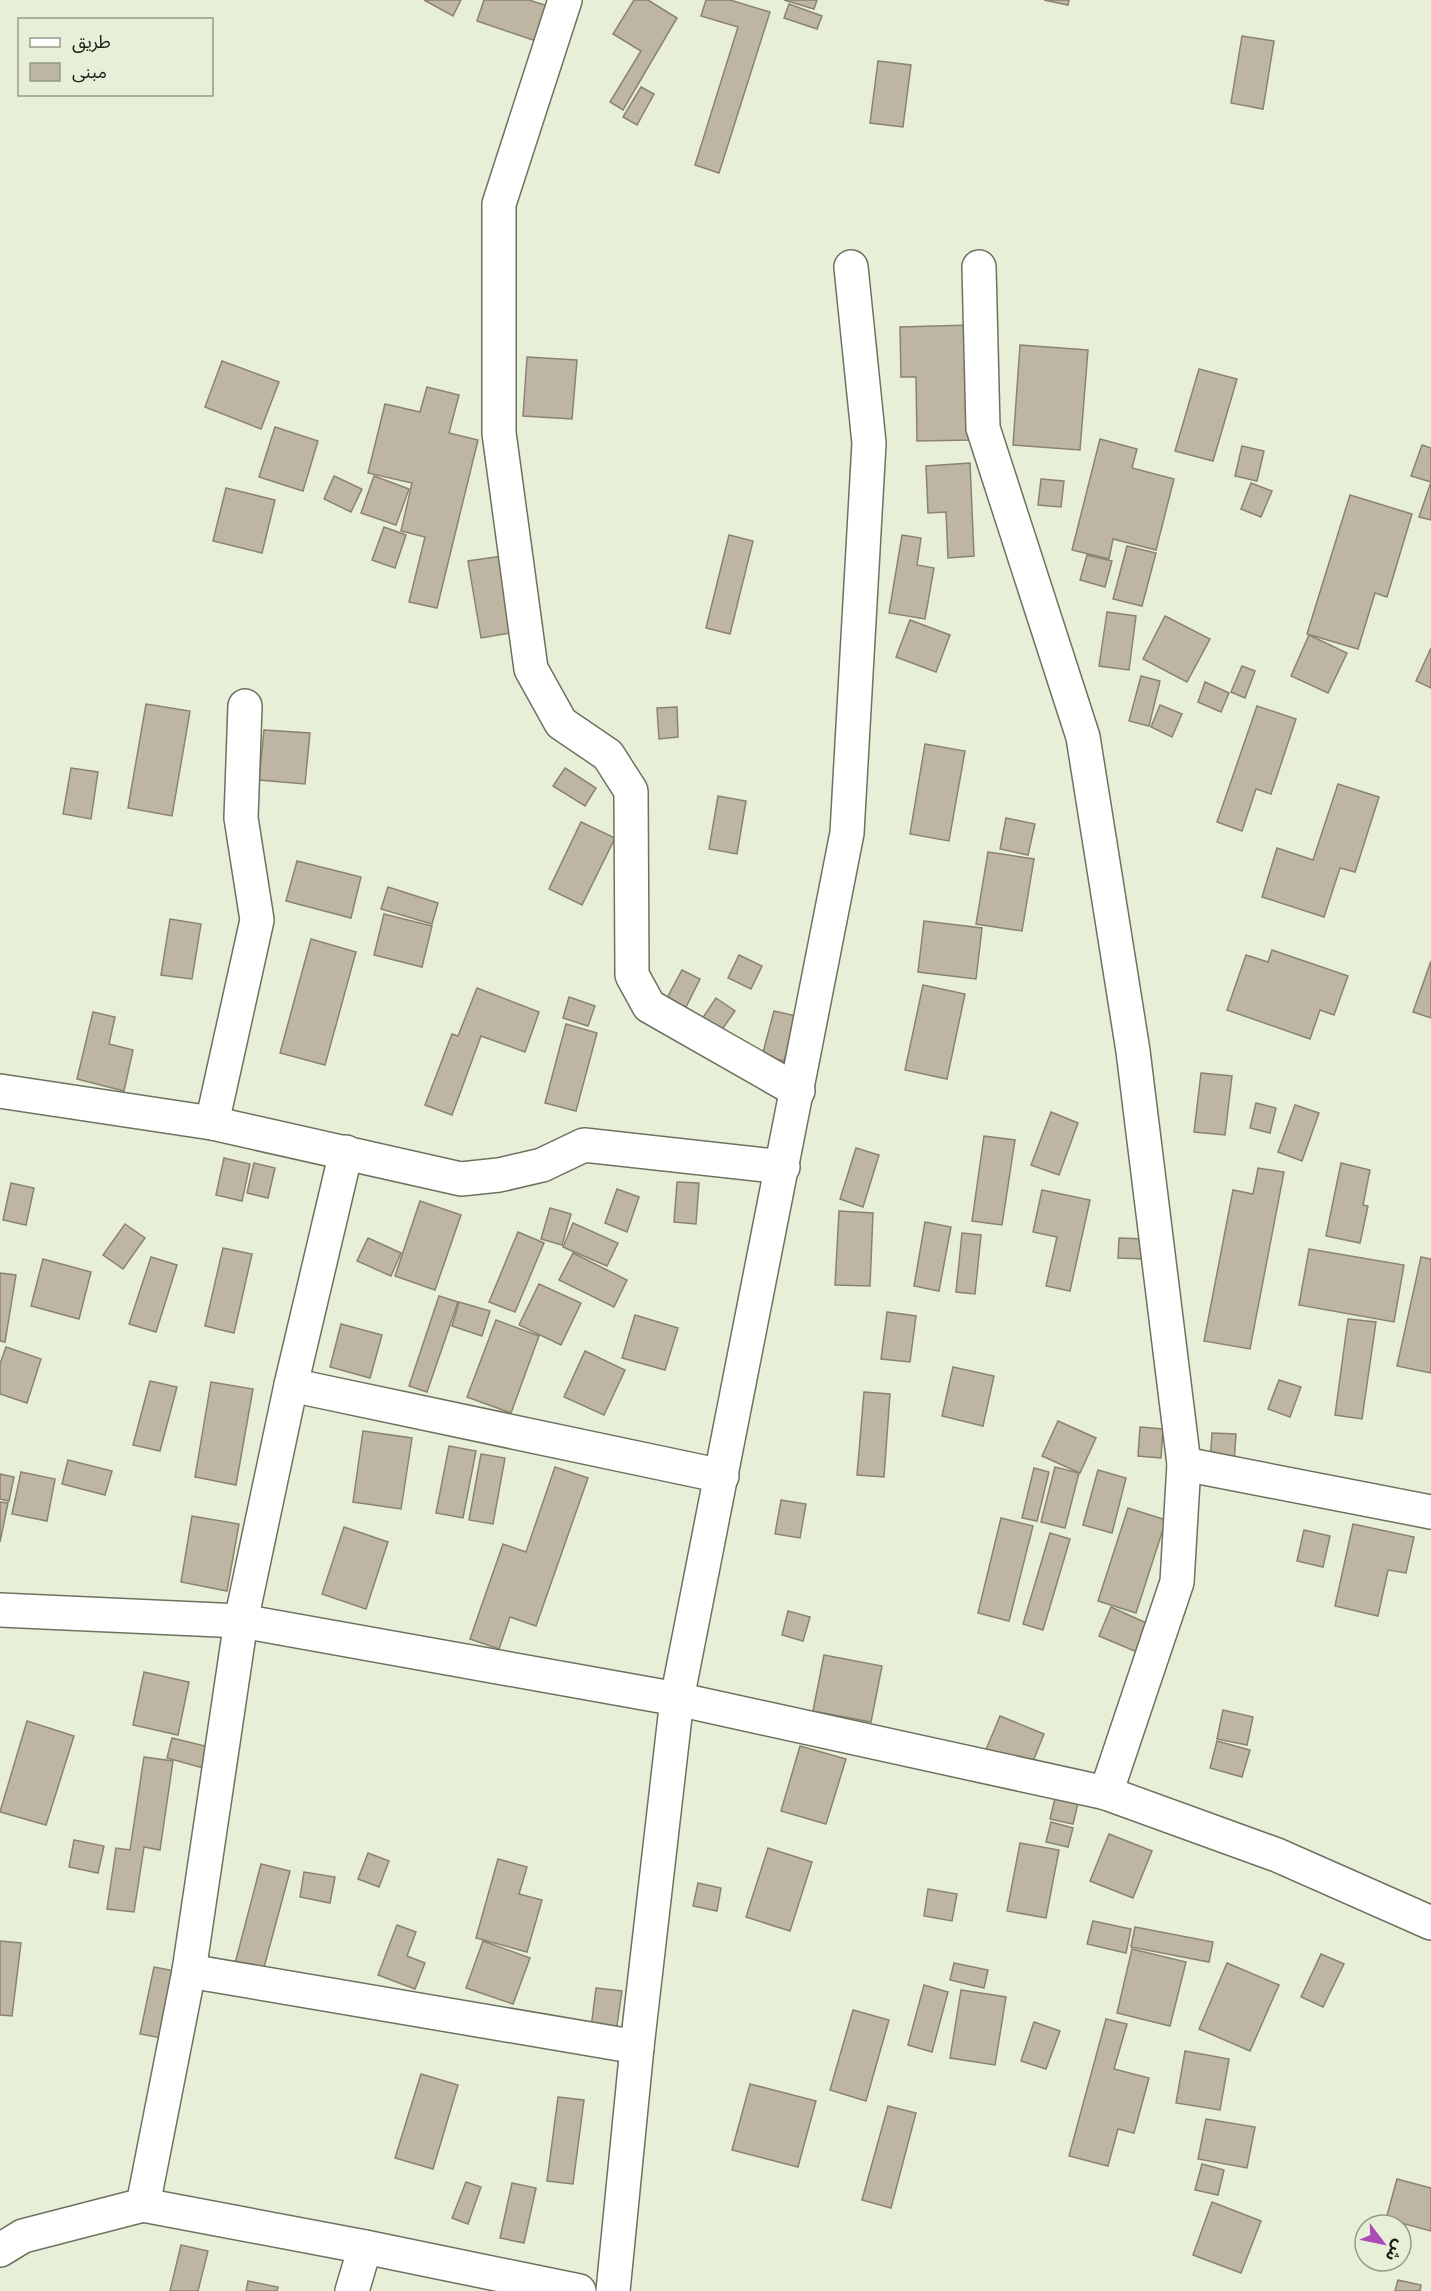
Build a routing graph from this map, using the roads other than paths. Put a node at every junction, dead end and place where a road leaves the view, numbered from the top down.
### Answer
1 (565, 0) edge
2 (851, 267) dead end
3 (979, 267) dead end
4 (245, 706) dead end
5 (0, 1091) edge
6 (798, 1091) junction
7 (212, 1123) junction
8 (346, 1152) junction
9 (783, 1167) junction
10 (291, 1385) junction
11 (1184, 1464) junction
12 (722, 1476) junction
13 (1431, 1512) edge
14 (0, 1610) edge
15 (241, 1621) junction
16 (677, 1699) junction
17 (1106, 1793) junction
18 (1431, 1923) edge
19 (189, 1971) junction
20 (637, 2047) junction
21 (144, 2205) junction
22 (365, 2247) junction
23 (0, 2250) edge
24 (352, 2291) edge
25 (579, 2291) edge
26 (613, 2291) edge

1 - 6 street
2 - 6 street
3 - 11 street
4 - 7 street
5 - 7 street
6 - 9 street
7 - 8 street
8 - 9 street
8 - 10 street
9 - 12 street
10 - 12 street
10 - 15 street
11 - 13 street
11 - 17 street
12 - 16 street
14 - 15 street
15 - 16 street
15 - 19 street
16 - 17 street
16 - 20 street
17 - 18 street
19 - 20 street
19 - 21 street
20 - 26 street
21 - 22 street
21 - 23 street
22 - 24 street
22 - 25 street

